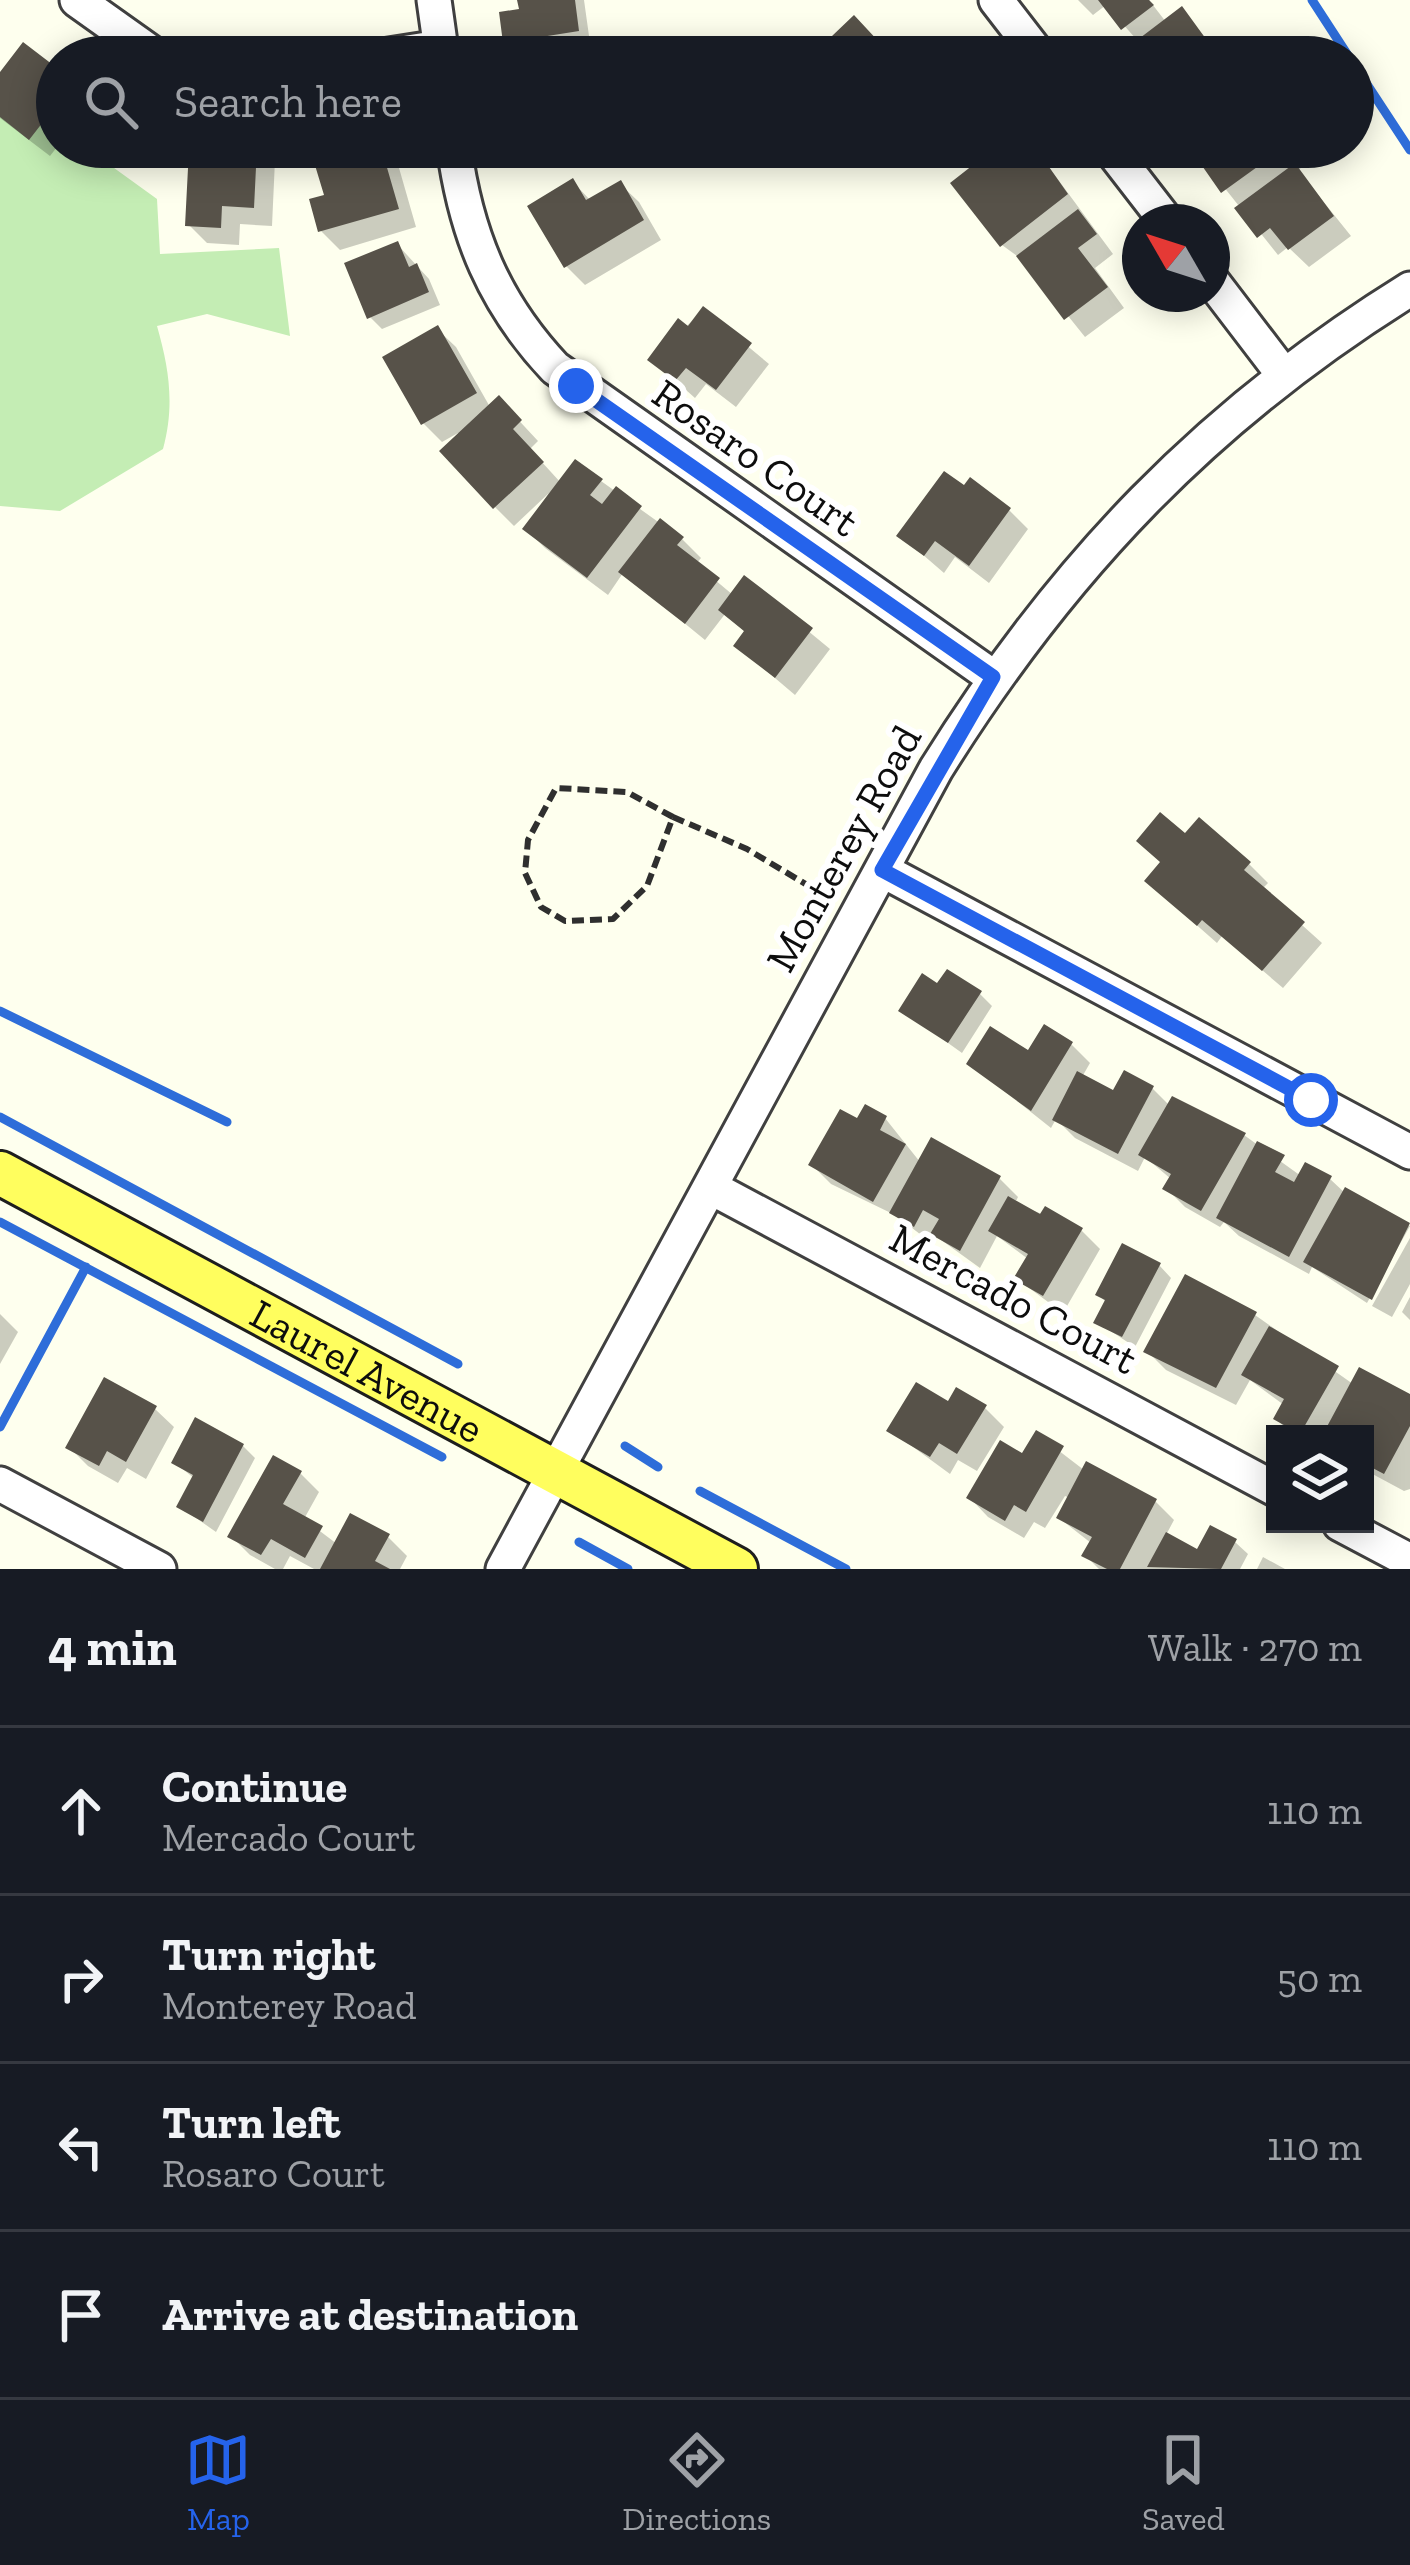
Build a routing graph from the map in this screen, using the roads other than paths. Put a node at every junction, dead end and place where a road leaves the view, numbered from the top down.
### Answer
1 (77, 0) edge
2 (434, 0) edge
3 (996, 0) edge
4 (128, 36) edge
5 (439, 36) edge
6 (1024, 36) edge
7 (457, 168) edge
8 (1125, 168) edge
9 (1153, 204) edge
10 (1410, 289) edge
11 (1230, 305) edge
12 (1283, 374) junction
13 (993, 677) junction
14 (882, 870) junction
15 (1410, 1152) edge
16 (0, 1172) edge
17 (710, 1187) junction
18 (554, 1472) junction
19 (0, 1484) edge
20 (1266, 1484) edge
21 (1357, 1533) edge
22 (1410, 1562) edge
23 (160, 1569) edge
24 (503, 1569) edge
25 (736, 1569) edge

1 - 4 street
2 - 5 street
3 - 6 street
7 - 13 street, Rosaro Court
8 - 9 street
10 - 12 street, Monterey Road
11 - 12 street
12 - 13 street, Monterey Road
13 - 14 street, Monterey Road
14 - 15 street
14 - 17 street, Monterey Road
16 - 18 main road, Laurel Avenue
17 - 18 street, Monterey Road
17 - 20 street, Mercado Court
18 - 24 street, Monterey Road
18 - 25 main road, Laurel Avenue
19 - 23 street
21 - 22 street

